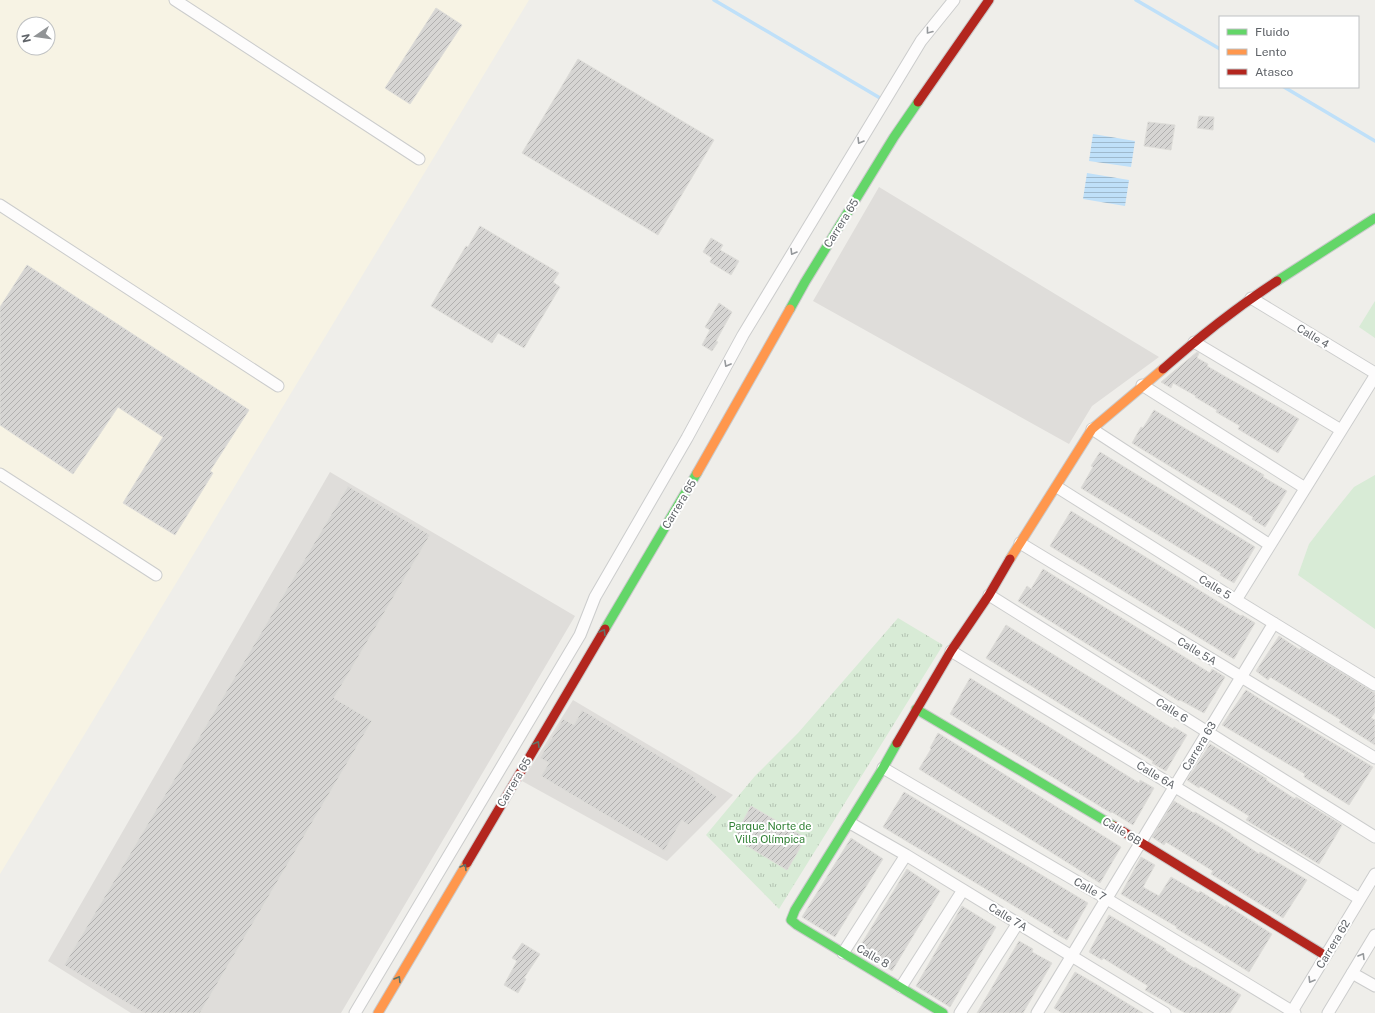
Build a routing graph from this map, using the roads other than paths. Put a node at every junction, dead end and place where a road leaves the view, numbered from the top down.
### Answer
1 (175, 0) edge
2 (954, 0) edge
3 (989, 0) edge
4 (420, 159) dead end
5 (0, 205) edge
6 (1375, 218) edge
7 (1251, 298) junction
8 (1194, 342) junction
9 (1375, 374) edge
10 (1142, 385) junction
11 (278, 386) dead end
12 (1092, 429) junction
13 (1341, 430) junction
14 (0, 474) edge
15 (1057, 487) junction
16 (1305, 488) junction
17 (1020, 543) junction
18 (1270, 545) junction
19 (156, 575) dead end
20 (989, 595) junction
21 (1236, 600) junction
22 (1274, 623) junction
23 (951, 651) junction
24 (1241, 677) junction
25 (1375, 685) edge
26 (916, 709) junction
27 (1208, 732) junction
28 (1375, 758) edge
29 (884, 768) junction
30 (1175, 786) junction
31 (850, 823) junction
32 (1375, 837) edge
33 (1141, 842) junction
34 (906, 855) junction
35 (1375, 874) edge
36 (963, 890) junction
37 (1107, 898) junction
38 (1360, 899) junction
39 (1018, 923) junction
40 (1375, 935) edge
41 (843, 953) junction
42 (1072, 956) junction
43 (1326, 956) junction
44 (1352, 973) junction
45 (1375, 986) edge
46 (901, 987) junction
47 (1293, 1012) edge
48 (355, 1013) edge
49 (378, 1013) edge
50 (942, 1013) edge
51 (960, 1013) edge
52 (1038, 1013) edge
53 (1165, 1013) edge
54 (1328, 1013) edge

1 - 4 street
2 -> 48 street, Carrera 65
49 -> 3 street, Carrera 65
5 - 11 street
6 - 7 street
7 - 8 street
7 - 9 street, Calle 4
8 - 10 street
8 - 13 street
9 - 13 street
10 - 12 street
10 - 16 street
12 - 15 street
12 - 18 street
13 - 16 street
14 - 19 street
15 - 17 street
15 - 21 street, Calle 5
16 - 18 street
17 - 20 street
17 - 24 street, Calle 5A
18 - 21 street
20 - 23 street
20 - 27 street, Calle 6
21 - 22 street, Calle 5
22 - 24 street, Carrera 63
22 - 25 street, Calle 5
23 - 26 street
23 - 30 street, Calle 6A
24 - 27 street, Carrera 63
24 - 28 street, Calle 5A
26 - 29 street
26 - 33 street, Calle 6B
27 - 30 street, Carrera 63
27 - 32 street, Calle 6
29 - 31 street
29 - 37 street, Calle 7
30 - 33 street, Carrera 63
30 - 38 street, Calle 6A
31 - 34 street, Calle 7A
31 - 41 street, Calle 8
33 - 37 street, Carrera 63
33 - 43 street, Calle 6B
34 - 36 street, Calle 7A
34 - 41 street
35 - 38 street, Carrera 62
36 - 39 street, Calle 7A
36 - 46 street
37 - 42 street, Carrera 63
37 - 47 street, Calle 7
38 - 43 street, Carrera 62
39 - 42 street, Calle 7A
39 - 51 street
44 -> 40 street
41 - 46 street, Calle 8
42 - 52 street, Carrera 63
42 - 53 street, Calle 7A
43 -> 47 street, Carrera 62
44 - 45 street
44 - 54 street
46 - 50 street, Calle 8

